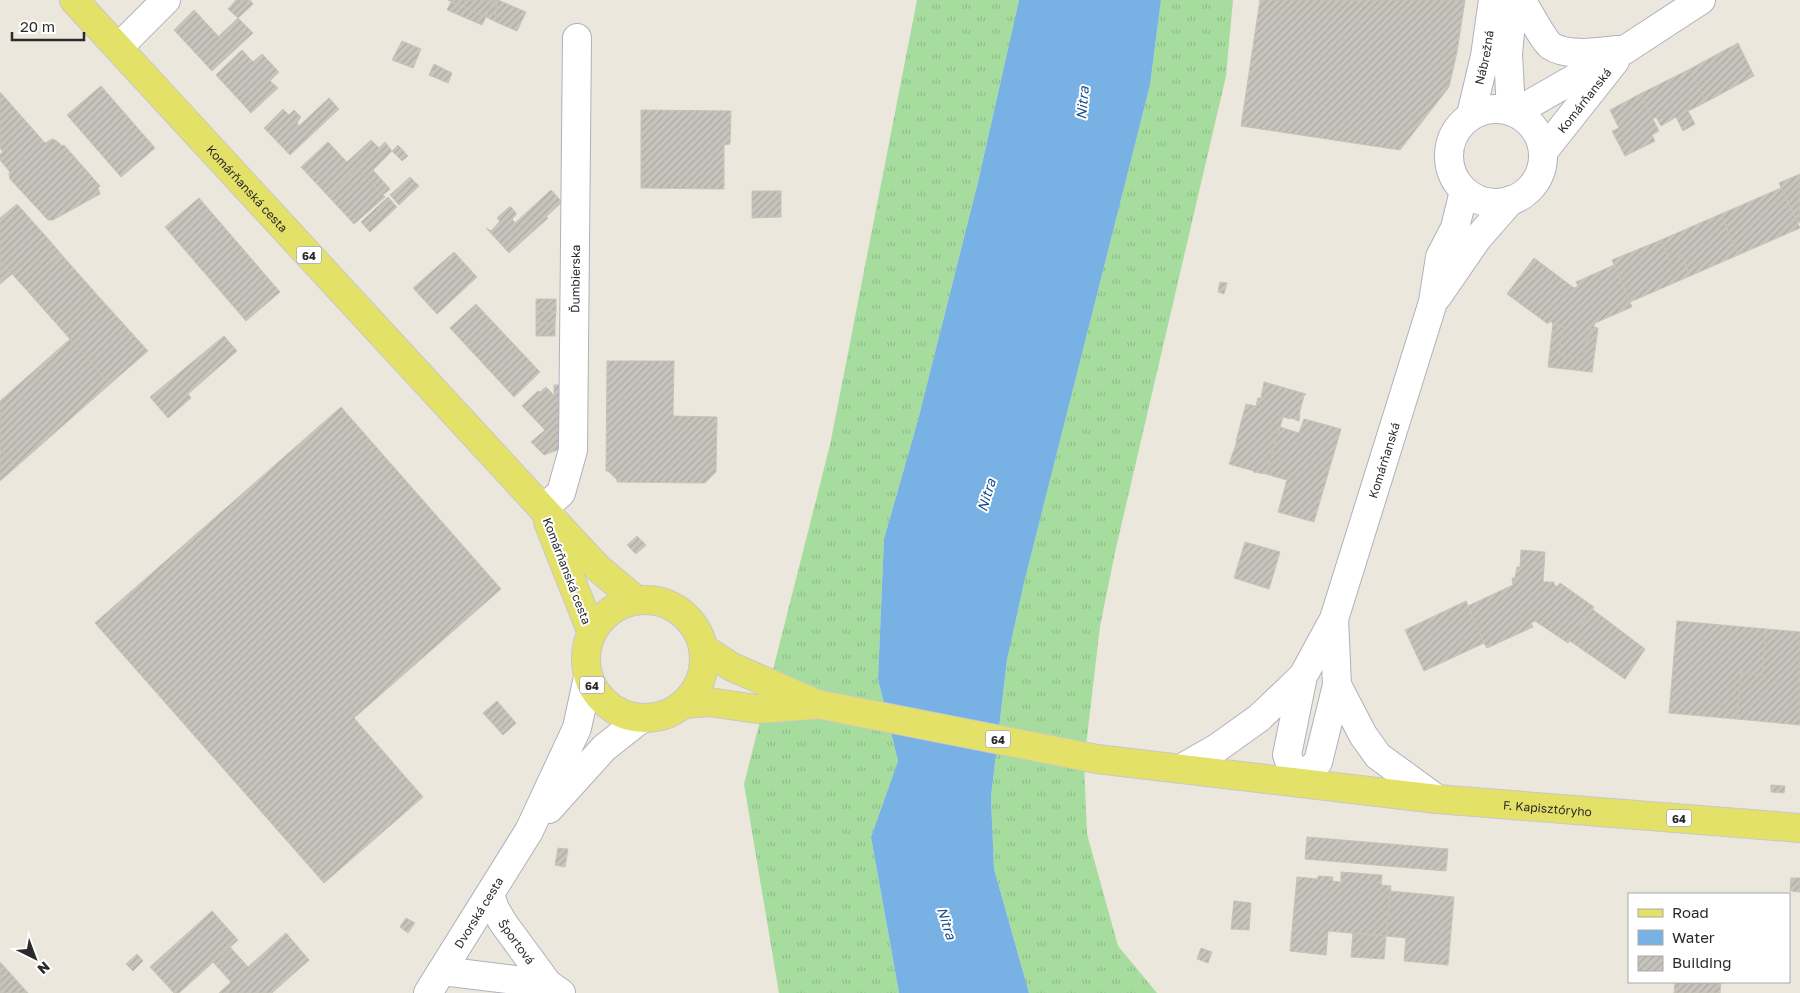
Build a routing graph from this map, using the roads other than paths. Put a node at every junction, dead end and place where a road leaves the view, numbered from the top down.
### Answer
1 (74, 0) edge
2 (166, 0) edge
3 (1493, 0) edge
4 (1513, 0) edge
5 (1521, 0) edge
6 (1701, 0) edge
7 (577, 38) dead end
8 (118, 48) junction
9 (1626, 49) junction
10 (1513, 112) junction
11 (1471, 115) junction
12 (1543, 152) junction
13 (1464, 191) junction
14 (1512, 200) junction
15 (1433, 302) junction
16 (543, 509) junction
17 (636, 600) junction
18 (1334, 619) junction
19 (592, 633) junction
20 (703, 648) junction
21 (1303, 676) junction
22 (588, 677) junction
23 (1337, 685) junction
24 (683, 704) junction
25 (817, 704) junction
26 (642, 718) junction
27 (1182, 768) junction
28 (1297, 782) junction
29 (1437, 799) junction
30 (1800, 828) edge
31 (529, 831) junction
32 (490, 895) junction
33 (435, 982) edge
34 (555, 989) edge

1 - 8 main road, Komárňanská cesta / 64
2 - 8 street
3 - 11 street, Nábrežná
4 - 10 street, Nábrežná
5 - 9 street
6 - 9 street, Komárňanská
7 - 16 street, Ďumbierska
8 - 16 main road, Komárňanská cesta / 64
9 - 10 street, Komárňanská
9 - 12 street, Komárňanská
10 - 11 street
10 - 12 street, Komárňanská
11 - 13 street
12 - 14 street, Komárňanská
13 - 14 street
13 - 15 street, Komárňanská
14 - 15 street, Komárňanská
15 - 18 street, Komárňanská
16 - 17 main road, Komárňanská cesta / 64
16 - 19 main road, Komárňanská cesta / 64
17 - 19 main road, 64
17 - 20 main road, 64
18 - 21 street
18 - 23 street
19 - 22 main road, 64
20 - 24 main road, 64
20 - 25 main road, 64
21 - 27 street
21 - 28 street
22 - 26 main road, 64
22 - 31 street, Dvorská cesta
23 - 28 street
23 - 29 street
24 - 25 main road, 64
24 - 26 main road, 64
25 - 27 main road, 64
26 - 31 street, Dvorská cesta
27 - 28 main road, 64
28 - 29 main road, F. Kapisztóryho / 64
29 - 30 main road, F. Kapisztóryho / 64
31 - 32 street, Dvorská cesta
32 - 33 street, Dvorská cesta
32 - 34 street, Športová
33 - 34 street, Športová

